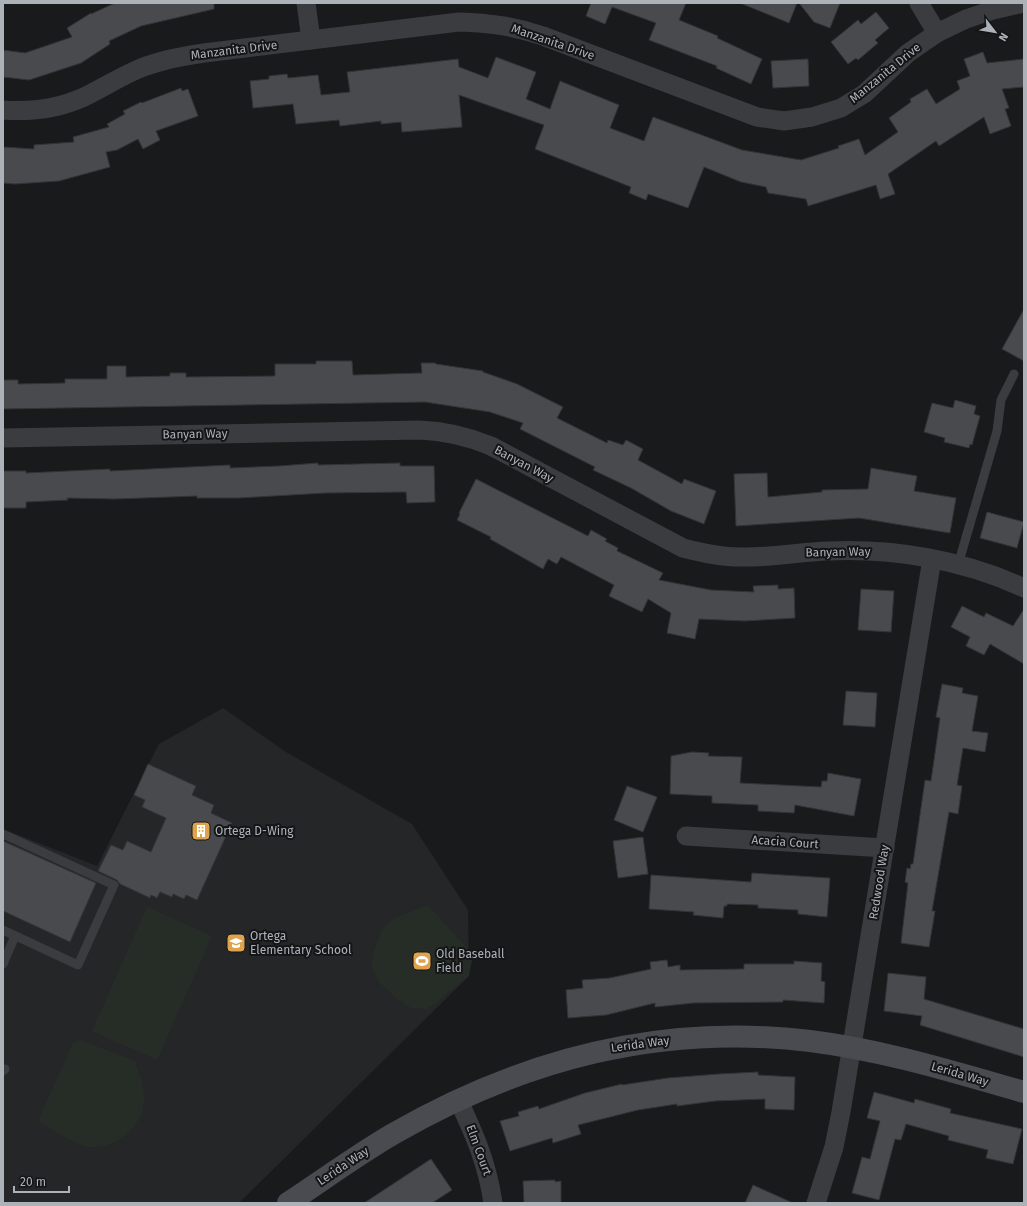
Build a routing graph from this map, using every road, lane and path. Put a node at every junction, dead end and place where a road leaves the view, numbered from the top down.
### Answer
1 (306, 3) edge
2 (919, 3) edge
3 (1024, 3) edge
4 (937, 33) junction
5 (311, 40) junction
6 (3, 110) edge
7 (1014, 374) dead end
8 (3, 438) edge
9 (932, 559) junction
10 (958, 565) junction
11 (1024, 588) edge
12 (3, 834) edge
13 (686, 836) dead end
14 (884, 848) junction
15 (3, 930) edge
16 (15, 936) junction
17 (3, 964) edge
18 (852, 1048) junction
19 (1024, 1092) edge
20 (458, 1099) junction
21 (288, 1203) edge
22 (493, 1203) edge
23 (816, 1203) edge

1 - 5 street
2 - 4 street
3 - 4 street, Manzanita Drive
4 - 5 street, Manzanita Drive
5 - 6 street, Manzanita Drive
7 - 10 lane
8 - 9 street, Banyan Way
9 - 10 street, Banyan Way
9 - 14 street, Redwood Way
10 - 11 street, Banyan Way
12 - 16 lane
13 - 14 street, Acacia Court
14 - 18 street, Redwood Way
15 - 16 lane
16 - 17 lane
18 - 19 street, Lerida Way
18 - 20 street, Lerida Way
18 - 23 street, Redwood Way
20 - 21 street, Lerida Way
20 - 22 street, Elm Court

